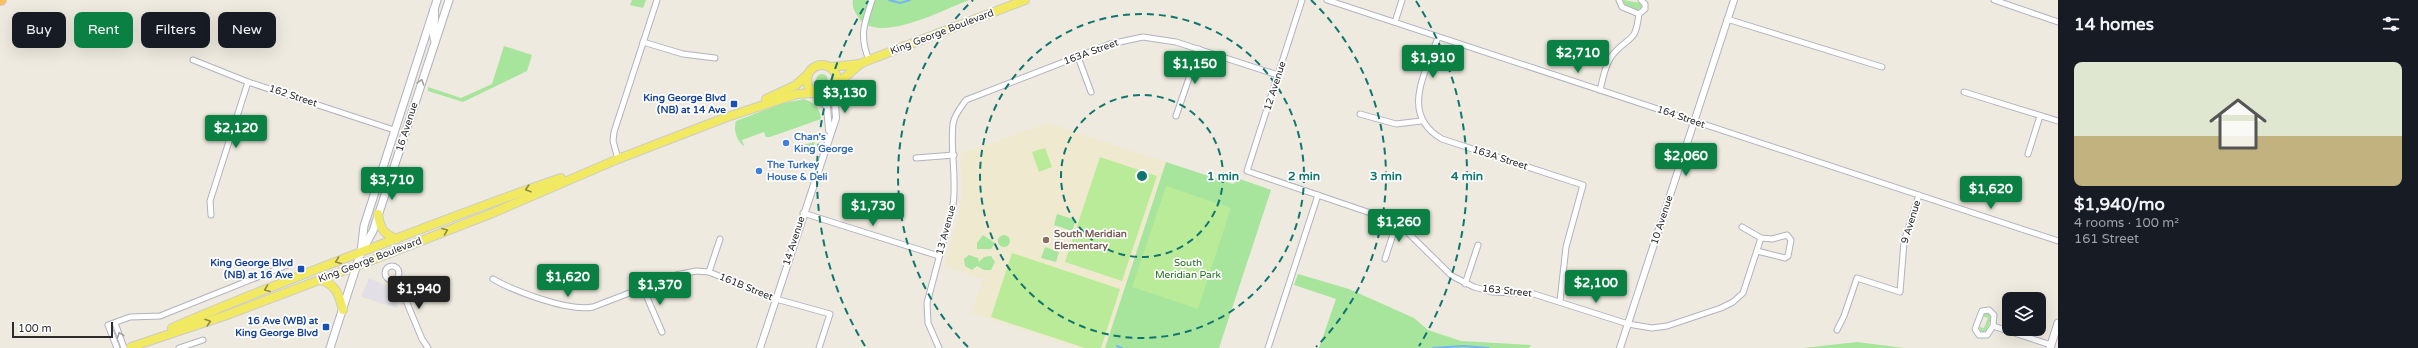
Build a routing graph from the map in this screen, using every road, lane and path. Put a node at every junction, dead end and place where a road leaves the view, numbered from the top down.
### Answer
1 (437, 0) edge
2 (449, 0) edge
3 (657, 0) edge
4 (872, 0) edge
5 (1025, 0) edge
6 (1302, 0) edge
7 (1327, 0) edge
8 (1402, 0) edge
9 (1619, 0) edge
10 (1641, 0) edge
11 (1734, 0) edge
12 (1994, 0) edge
13 (434, 8) junction
14 (1639, 14) junction
15 (1727, 20) junction
16 (1395, 22) junction
17 (2058, 22) edge
18 (1438, 36) junction
19 (435, 41) junction
20 (643, 42) junction
21 (1198, 49) junction
22 (1078, 56) junction
23 (715, 58) dead end
24 (193, 60) dead end
25 (869, 60) junction
26 (860, 64) junction
27 (830, 67) junction
28 (1882, 68) dead end
29 (808, 74) junction
30 (1278, 75) junction
31 (248, 82) junction
32 (835, 87) junction
33 (1600, 90) junction
34 (1091, 92) dead end
35 (1964, 92) dead end
36 (815, 94) junction
37 (958, 110) joint
38 (1360, 114) dead end
39 (1176, 116) dead end
40 (2040, 116) junction
41 (727, 117) junction
42 (1422, 121) junction
43 (2058, 121) edge
44 (1694, 122) junction
45 (394, 130) junction
46 (830, 134) junction
47 (400, 146) junction
48 (2028, 154) dead end
49 (954, 155) junction
50 (916, 158) dead end
51 (618, 159) junction
52 (605, 164) junction
53 (1247, 171) joint
54 (1318, 194) junction
55 (1919, 195) junction
56 (803, 213) junction
57 (378, 214) junction
58 (212, 215) dead end
59 (1397, 222) junction
60 (1742, 227) dead end
61 (1761, 238) junction
62 (397, 239) junction
63 (720, 239) dead end
64 (2058, 241) edge
65 (1478, 245) dead end
66 (1757, 251) junction
67 (361, 252) junction
68 (939, 256) junction
69 (1385, 259) dead end
70 (290, 264) dead end
71 (356, 266) junction
72 (709, 272) junction
73 (397, 279) dead end
74 (493, 279) dead end
75 (319, 280) junction
76 (1465, 284) junction
77 (643, 288) junction
78 (776, 299) junction
79 (1560, 301) junction
80 (343, 310) junction
81 (115, 323) junction
82 (2058, 323) edge
83 (1628, 324) junction
84 (1993, 326) junction
85 (1837, 330) dead end
86 (662, 332) dead end
87 (203, 340) dead end
88 (2050, 347) edge
89 (117, 348) edge
90 (128, 348) edge
91 (179, 348) edge
92 (330, 348) edge
93 (428, 348) edge
94 (760, 348) edge
95 (819, 348) edge
96 (939, 348) edge
97 (1268, 348) edge
98 (1620, 348) edge

1 - 13 main road, 16 Avenue
2 - 19 main road, 16 Avenue
3 - 20 street
4 - 25 street
5 - 25 main road, King George Boulevard
6 - 30 street, 12 Avenue
7 - 16 street, 164 Street
8 - 16 street
9 - 14 street
10 - 14 street
11 - 15 street, 10 Avenue
12 - 17 street
13 - 19 main road
13 - 45 main road, 16 Avenue
14 - 33 street
15 - 28 street
15 - 44 street, 10 Avenue
16 - 18 street, 164 Street
18 - 33 street, 164 Street
18 - 42 street
47 -> 19 main road, 16 Avenue
20 - 23 street
20 - 51 street
21 - 22 street, 163A Street
21 - 30 street, 163A Street
21 - 39 street
22 - 34 street
22 - 37 street, 163A Street
24 - 31 street, 162 Street
25 - 26 main road, King George Boulevard
26 - 27 main road, King George Boulevard
26 - 32 main road, King George Boulevard
27 - 29 main road
27 - 32 main road
29 - 36 main road
29 - 41 main road, King George Boulevard
30 - 53 street, 12 Avenue
31 - 45 street, 162 Street
31 - 58 street
32 - 36 main road
32 - 46 street, 14 Avenue
33 - 44 street, 164 Street
35 - 40 street
36 - 41 main road, King George Boulevard
36 - 46 street, 14 Avenue
37 - 49 street, 13 Avenue
38 - 42 street
40 - 43 street
40 - 48 street
41 - 51 main road, King George Boulevard
42 - 79 street, 163A Street
44 - 55 street, 164 Street
44 - 83 street, 10 Avenue
45 - 47 main road
45 - 67 main road, 16 Avenue
46 - 56 street, 14 Avenue
47 - 57 main road, 16 Avenue
49 - 50 street
49 - 68 street, 13 Avenue
51 - 52 main road, King George Boulevard
52 -> 62 main road, King George Boulevard
71 -> 52 main road, King George Boulevard
53 - 54 street, 163 Street
54 - 59 street, 163 Street
54 - 97 street
55 - 64 street, 164 Street
55 - 85 street, 9 Avenue
56 - 68 street
56 - 78 street, 14 Avenue
57 - 62 main road
57 - 67 main road, 16 Avenue
59 - 69 street
59 - 76 street, 163 Street
60 - 61 street
61 - 66 street, 163 Street
61 - 66 street
62 - 67 main road, King George Boulevard
63 - 72 street
65 - 76 street
66 - 83 street, 163 Street
67 - 71 main road, 16 Avenue
67 -> 90 main road, King George Boulevard
68 - 96 street, 13 Avenue
70 - 81 street
71 - 75 main road, King George Boulevard
71 - 80 main road, 16 Avenue
72 - 77 street, 161B Street
72 - 78 street, 161B Street
73 - 93 street
74 - 77 street, 161B Street
75 - 80 main road
90 -> 75 main road, King George Boulevard
76 - 79 street, 163 Street
77 - 86 street
78 - 94 street, 14 Avenue
78 - 95 street, 161B Street
79 - 83 street, 163 Street
80 - 92 main road, 16 Avenue
81 - 89 street
90 -> 81 street
82 - 88 main road
83 - 98 street, 10 Avenue
84 - 84 street
84 - 88 street
87 - 91 street

